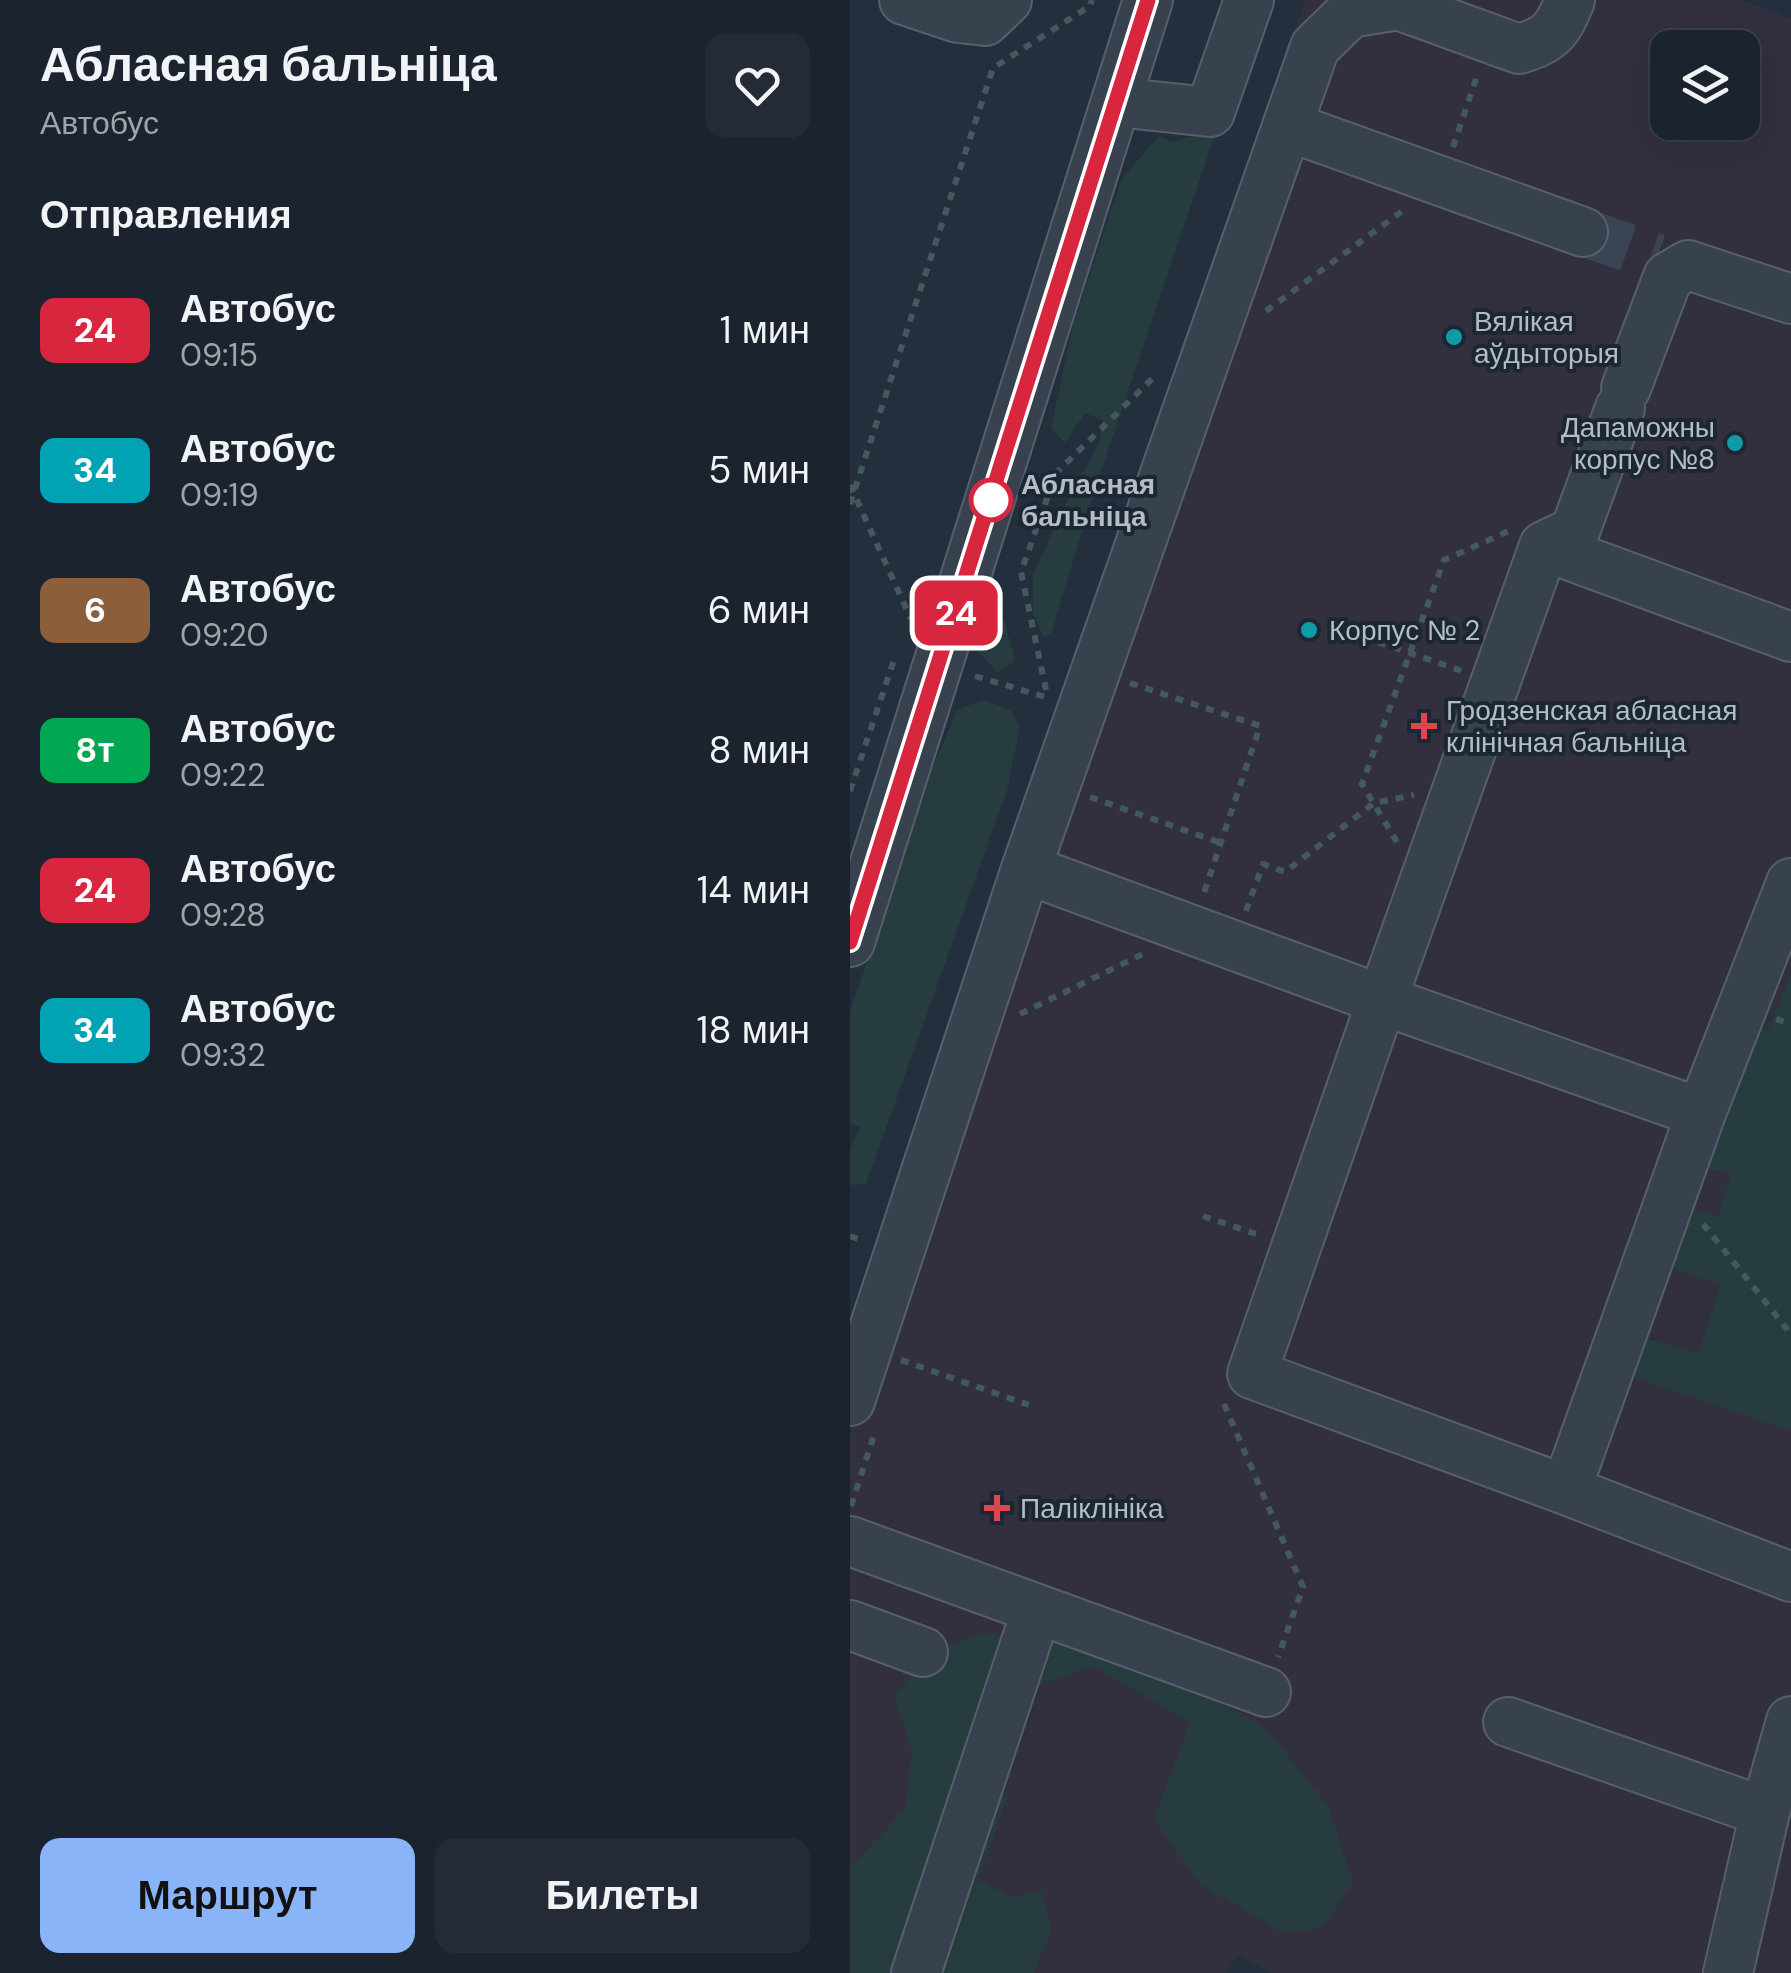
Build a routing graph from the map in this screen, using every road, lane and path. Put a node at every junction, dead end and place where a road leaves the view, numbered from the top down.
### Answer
1 (904, 0) edge
2 (1006, 0) edge
3 (1092, 0) edge
4 (1148, 0) edge
5 (1249, 0) edge
6 (1570, 0) edge
7 (1481, 65) dead end
8 (1116, 102) junction
9 (1287, 126) junction
10 (1454, 144) dead end
11 (1583, 232) tunnel mouth
12 (1791, 299) edge
13 (1162, 369) dead end
14 (852, 489) edge
15 (850, 504) edge
16 (1528, 546) junction
17 (1791, 637) edge
18 (1378, 642) dead end
19 (1410, 653) junction
20 (1115, 678) dead end
21 (1496, 683) junction
22 (1048, 698) dead end
23 (1075, 792) dead end
24 (1419, 794) dead end
25 (1374, 803) junction
26 (1220, 843) junction
27 (1026, 869) junction
28 (1791, 884) edge
29 (1424, 886) junction
30 (1212, 938) junction
31 (850, 942) edge
32 (1382, 1000) junction
33 (1014, 1017) dead end
34 (1700, 1114) junction
35 (1674, 1188) junction
36 (1203, 1216) dead end
37 (850, 1236) edge
38 (862, 1240) dead end
39 (1296, 1248) junction
40 (1791, 1334) edge
41 (886, 1355) dead end
42 (850, 1401) edge
43 (1029, 1404) dead end
44 (1566, 1490) junction
45 (850, 1541) edge
46 (1791, 1577) edge
47 (1037, 1609) junction
48 (850, 1625) edge
49 (924, 1652) dead end
50 (1266, 1692) dead end
51 (1791, 1721) edge
52 (1508, 1722) dead end
53 (1764, 1812) junction
54 (916, 1973) edge
55 (1728, 1973) edge

1 - 2 street
3 - 14 path
4 - 8 street
5 - 8 street
6 - 9 street
7 - 10 path
8 - 31 street
9 - 11 street
9 - 27 street
12 - 16 street
13 - 22 path
14 - 15 path
16 - 17 street
16 - 19 path
16 - 21 street
18 - 19 path
19 - 21 path
19 - 25 path
20 - 26 path
21 - 29 street
23 - 26 path
24 - 25 path
25 - 29 path
25 - 30 path
26 - 30 path
27 - 30 street
27 - 42 street
28 - 34 street
29 - 32 street
30 - 32 street
30 - 33 path
32 - 34 street
32 - 39 street
34 - 35 street
35 - 40 path
35 - 44 street
36 - 39 path
37 - 38 path
39 - 44 street
41 - 43 path
44 - 46 street
45 - 47 street
47 - 50 street
47 - 54 street
48 - 49 street
51 - 53 street
52 - 53 street
53 - 55 street

